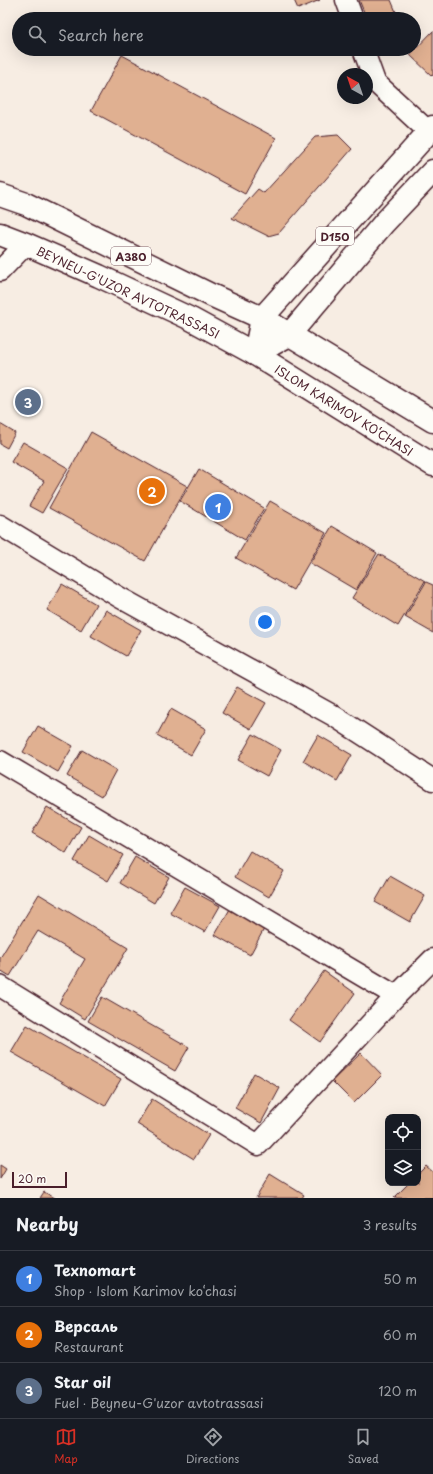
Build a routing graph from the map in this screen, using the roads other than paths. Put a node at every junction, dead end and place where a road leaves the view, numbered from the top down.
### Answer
1 (346, 0) edge
2 (350, 12) edge
3 (366, 56) edge
4 (431, 129) edge
5 (433, 171) edge
6 (0, 195) edge
7 (0, 234) edge
8 (26, 244) junction
9 (0, 271) edge
10 (262, 318) junction
11 (289, 335) junction
12 (255, 354) junction
13 (433, 421) edge
14 (433, 465) edge
15 (0, 524) edge
16 (0, 761) edge
17 (433, 780) edge
18 (433, 958) edge
19 (0, 986) edge
20 (396, 996) junction

1 - 2 street
3 - 4 street
4 - 10 main road, D150
5 - 11 main road, D150
6 - 10 main road, A380
7 - 8 main road, BEYNEU-G'UZOR AVTOTRASSASI / A380
8 - 9 street
8 - 12 main road, BEYNEU-G'UZOR AVTOTRASSASI / A380
10 - 11 main road, A380
10 - 12 main road
11 - 12 main road, D150
11 - 13 main road, A380
12 - 14 main road, ISLOM KARIMOV KO‘CHASI / A380
15 - 17 street
16 - 20 street
18 - 20 street
19 - 20 street

